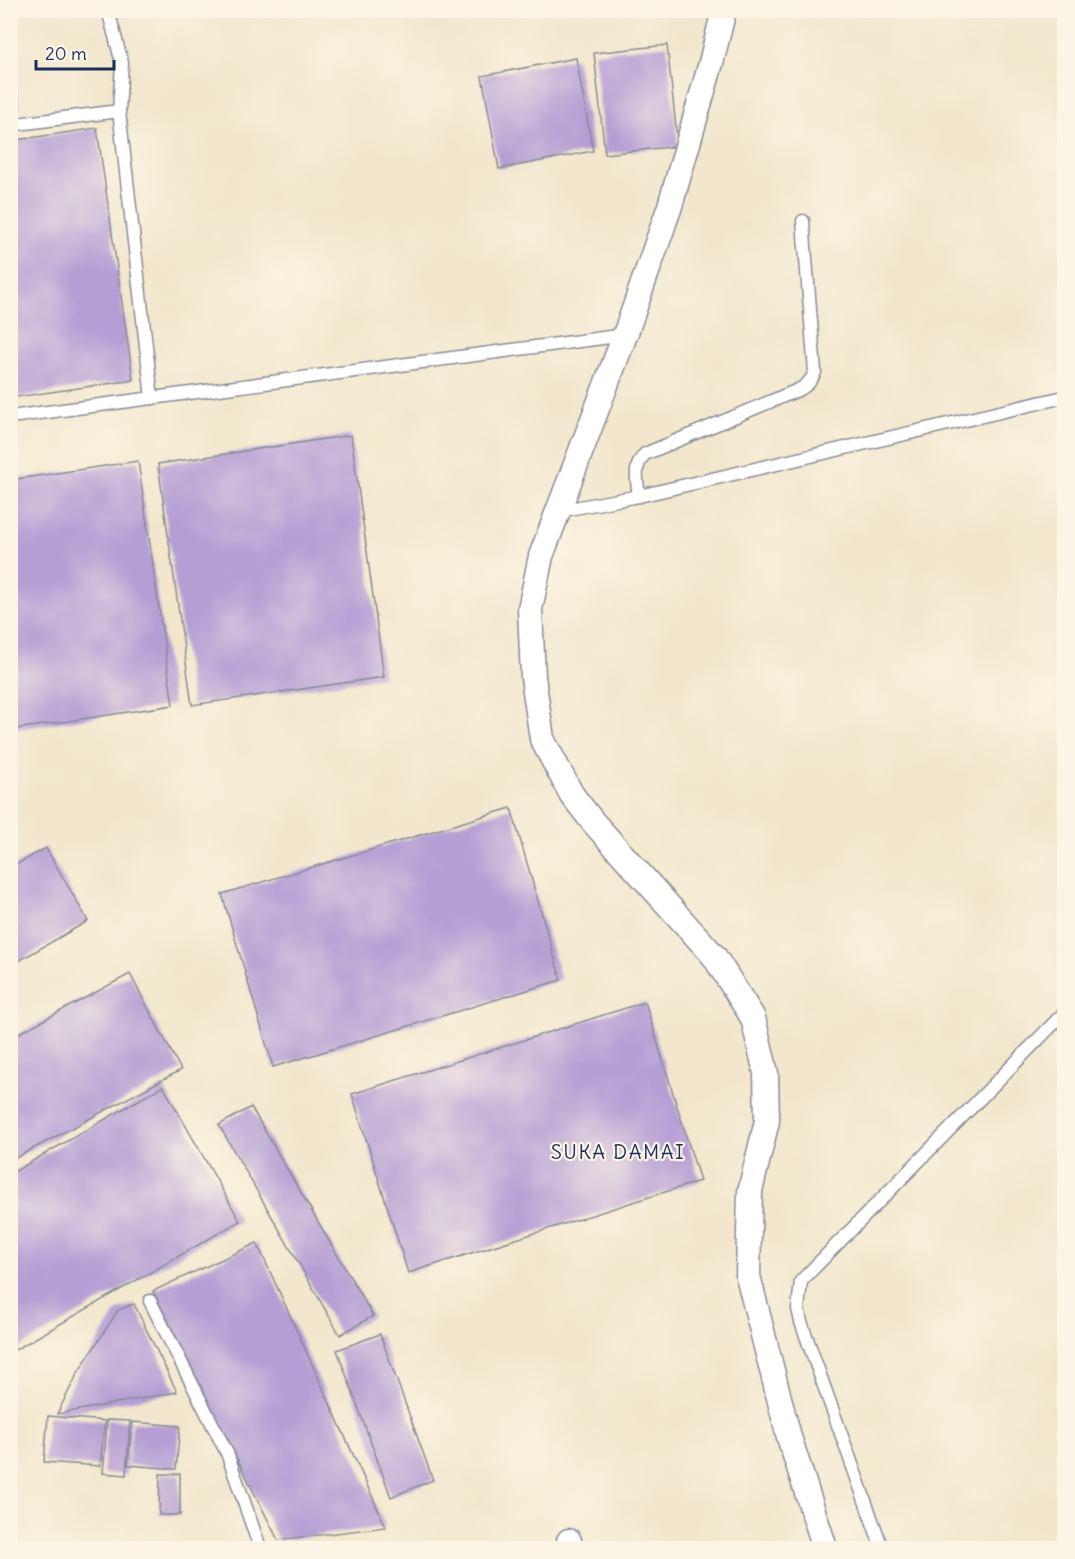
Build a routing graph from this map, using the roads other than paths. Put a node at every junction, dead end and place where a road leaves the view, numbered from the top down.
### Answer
1 (108, 10) edge
2 (724, 10) edge
3 (119, 111) junction
4 (10, 125) edge
5 (803, 221) dead end
6 (625, 334) junction
7 (1065, 397) edge
8 (152, 398) junction
9 (10, 417) edge
10 (639, 496) junction
11 (556, 511) junction
12 (1065, 1013) edge
13 (150, 1301) dead end
14 (260, 1548) edge
15 (825, 1548) edge
16 (882, 1548) edge

1 - 3 lane
2 - 6 street
3 - 4 lane
3 - 8 lane
5 - 10 lane
6 - 8 lane
6 - 11 street
7 - 10 lane
8 - 9 lane
10 - 11 lane
11 - 15 street
12 - 16 lane
13 - 14 lane

